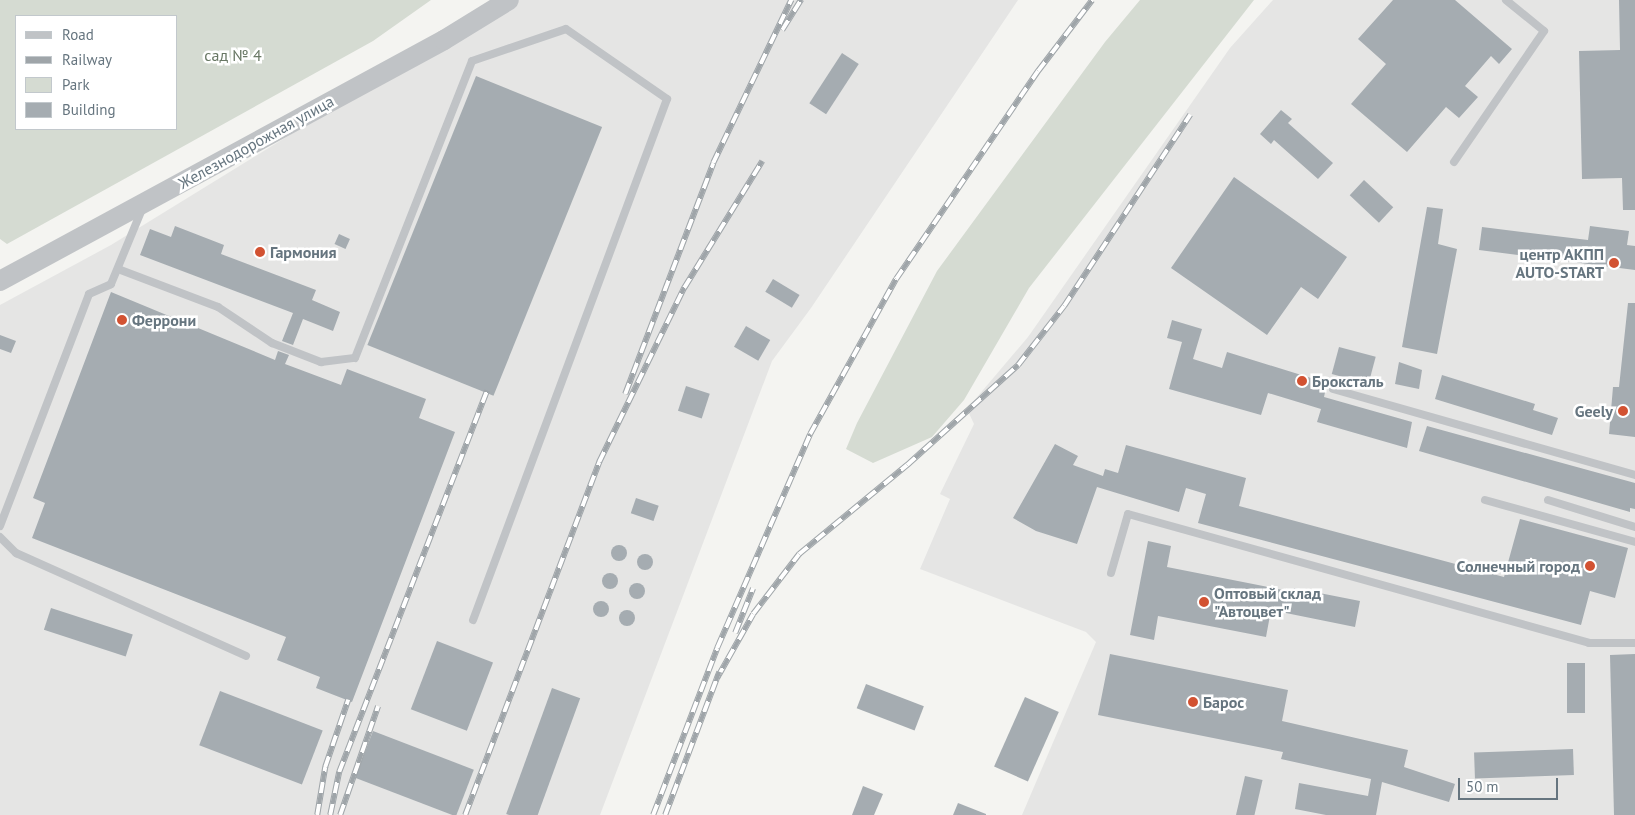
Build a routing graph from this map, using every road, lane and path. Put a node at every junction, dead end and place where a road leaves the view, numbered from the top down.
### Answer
1 (510, 0) edge
2 (1506, 0) edge
3 (1454, 162) dead end
4 (145, 202) junction
5 (118, 269) junction
6 (0, 281) edge
7 (1333, 389) dead end
8 (1635, 474) edge
9 (1485, 500) dead end
10 (1548, 500) dead end
11 (0, 526) edge
12 (1635, 526) edge
13 (0, 537) edge
14 (1635, 542) edge
15 (1111, 573) dead end
16 (473, 620) dead end
17 (1635, 642) edge
18 (246, 656) dead end

1 - 4 street, Железнодорожная улица
2 - 3 lane
4 - 5 lane
4 - 6 street, Железнодорожная улица
5 - 11 lane
5 - 16 lane
7 - 8 lane
9 - 14 lane
10 - 12 lane
13 - 18 lane
15 - 17 lane

